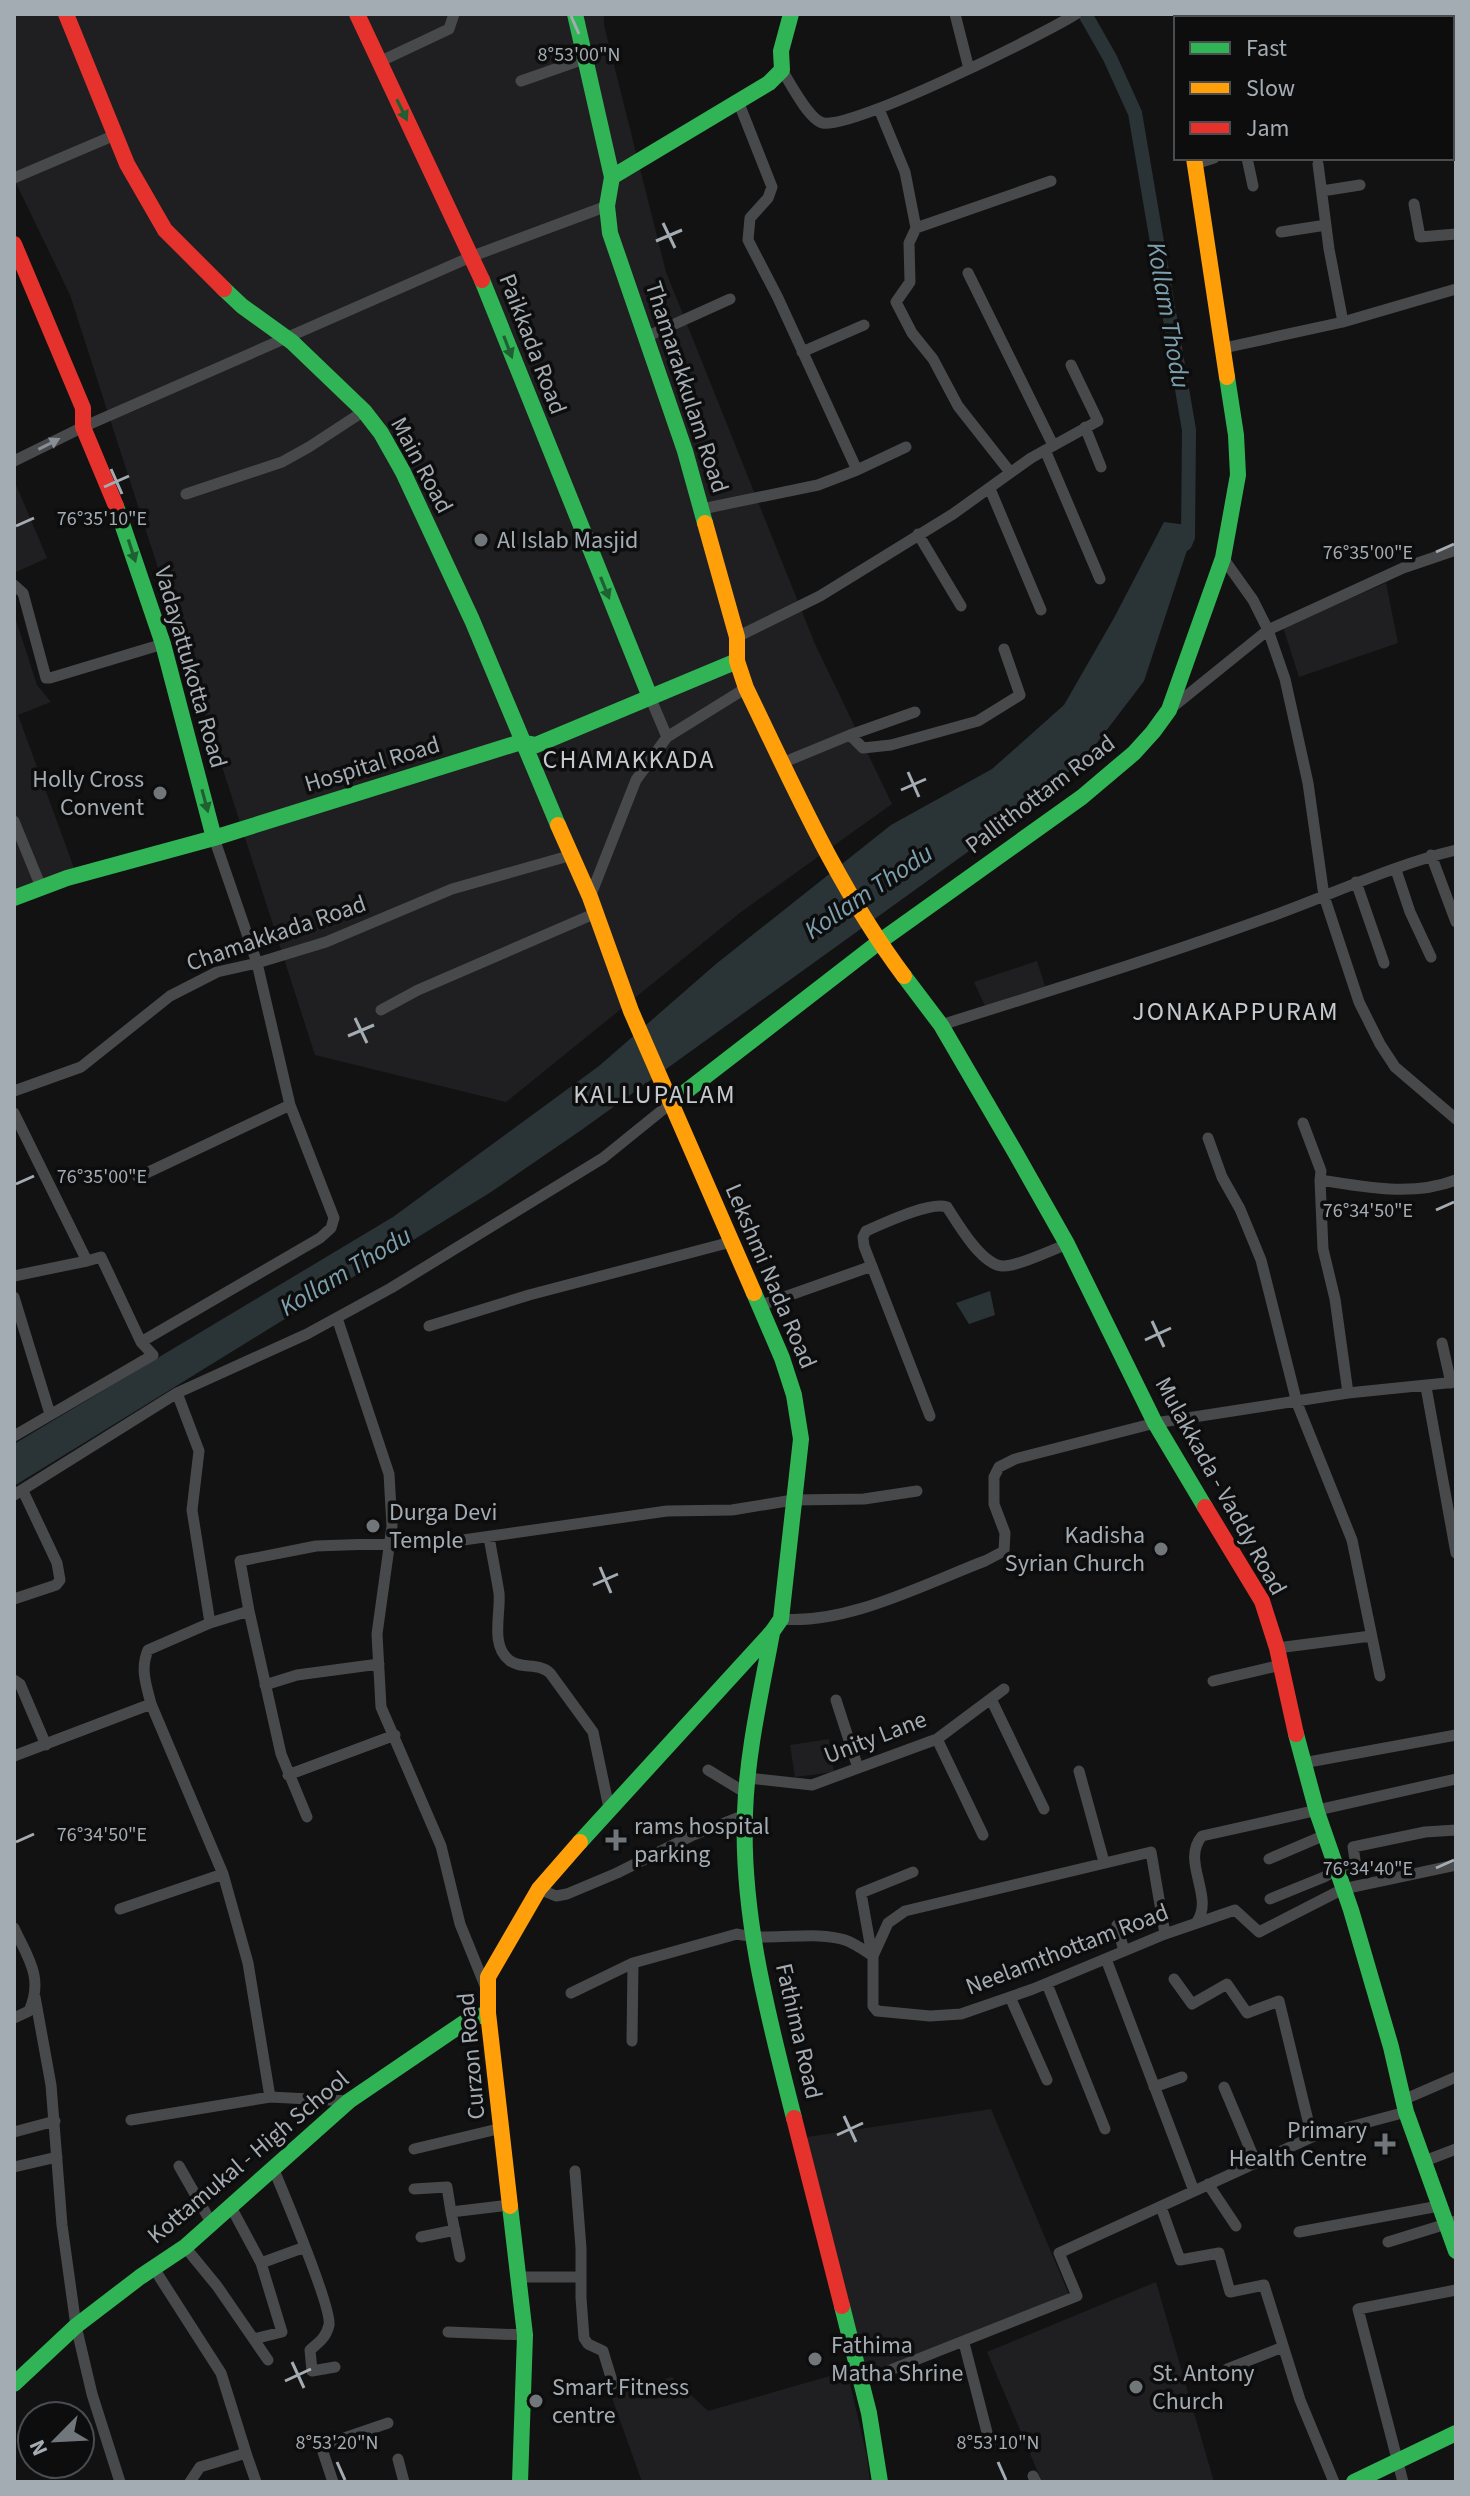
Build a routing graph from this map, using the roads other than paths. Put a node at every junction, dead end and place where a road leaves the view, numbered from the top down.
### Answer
1 (66, 14) edge
2 (357, 14) edge
3 (454, 14) edge
4 (575, 14) edge
5 (791, 14) edge
6 (955, 14) edge
7 (1072, 16) edge
8 (584, 59) junction
9 (379, 62) junction
10 (969, 69) junction
11 (782, 70) junction
12 (521, 81) dead end
13 (738, 101) junction
14 (879, 109) junction
15 (115, 135) junction
16 (1247, 160) edge
17 (1195, 161) edge
18 (1318, 164) dead end
19 (612, 177) junction
20 (14, 178) edge
21 (1051, 181) dead end
22 (1360, 185) dead end
23 (1253, 186) dead end
24 (1322, 191) junction
25 (1414, 204) dead end
26 (607, 206) junction
27 (1326, 225) junction
28 (916, 228) junction
29 (1281, 232) dead end
30 (1456, 234) edge
31 (14, 244) edge
32 (473, 256) junction
33 (968, 273) dead end
34 (1456, 289) edge
35 (730, 299) dead end
36 (1343, 322) junction
37 (864, 325) dead end
38 (646, 337) junction
39 (285, 338) junction
40 (1224, 348) junction
41 (802, 352) junction
42 (1071, 365) dead end
43 (364, 411) junction
44 (83, 427) junction
45 (1085, 427) junction
46 (906, 447) dead end
47 (1049, 448) junction
48 (14, 461) edge
49 (1101, 467) dead end
50 (857, 470) junction
51 (1010, 472) junction
52 (990, 489) junction
53 (186, 494) dead end
54 (702, 509) junction
55 (918, 534) junction
56 (1456, 550) edge
57 (1223, 558) junction
58 (1100, 579) dead end
59 (14, 585) edge
60 (961, 606) dead end
61 (1041, 610) dead end
62 (1268, 630) junction
63 (737, 637) junction
64 (163, 644) junction
65 (1004, 649) dead end
66 (737, 661) junction
67 (746, 688) junction
68 (650, 697) junction
69 (1169, 710) junction
70 (915, 712) dead end
71 (850, 735) junction
72 (667, 737) junction
73 (521, 742) junction
74 (782, 763) junction
75 (14, 821) edge
76 (214, 838) junction
77 (1456, 850) edge
78 (572, 855) junction
79 (1431, 855) junction
80 (1396, 870) junction
81 (1356, 882) junction
82 (41, 887) junction
83 (1324, 896) junction
84 (14, 898) edge
85 (593, 905) junction
86 (1456, 922) edge
87 (875, 937) junction
88 (1431, 957) dead end
89 (257, 963) junction
90 (1384, 963) dead end
91 (381, 1010) dead end
92 (941, 1025) junction
93 (14, 1091) edge
94 (668, 1095) junction
95 (290, 1105) junction
96 (14, 1113) edge
97 (1456, 1119) edge
98 (1303, 1123) dead end
99 (1208, 1138) dead end
100 (138, 1177) dead end
101 (1320, 1180) junction
102 (1456, 1180) edge
103 (731, 1242) junction
104 (1067, 1244) junction
105 (87, 1261) junction
106 (872, 1266) junction
107 (14, 1276) edge
108 (14, 1297) edge
109 (759, 1306) junction
110 (337, 1318) junction
111 (429, 1326) dead end
112 (141, 1342) junction
113 (1442, 1343) dead end
114 (1454, 1383) edge
115 (1426, 1387) junction
116 (177, 1393) junction
117 (1348, 1393) junction
118 (1297, 1403) junction
119 (50, 1414) junction
120 (930, 1416) dead end
121 (1155, 1423) junction
122 (14, 1436) edge
123 (917, 1491) dead end
124 (17, 1492) edge
125 (793, 1500) junction
126 (489, 1537) junction
127 (389, 1545) junction
128 (1456, 1553) edge
129 (14, 1599) edge
130 (249, 1611) junction
131 (210, 1623) junction
132 (776, 1626) junction
133 (1371, 1636) junction
134 (1277, 1648) junction
135 (379, 1664) junction
136 (1281, 1665) junction
137 (1380, 1676) dead end
138 (14, 1680) edge
139 (1213, 1681) dead end
140 (265, 1685) junction
141 (1004, 1689) dead end
142 (991, 1699) junction
143 (836, 1700) dead end
144 (151, 1704) junction
145 (395, 1735) junction
146 (1456, 1735) edge
147 (937, 1739) junction
148 (46, 1745) junction
149 (14, 1756) edge
150 (1303, 1763) junction
151 (858, 1768) junction
152 (708, 1770) dead end
153 (1079, 1771) dead end
154 (288, 1775) junction
155 (1456, 1779) edge
156 (747, 1786) junction
157 (609, 1808) junction
158 (1044, 1809) dead end
159 (1317, 1812) junction
160 (747, 1814) junction
161 (307, 1817) dead end
162 (1456, 1830) edge
163 (983, 1835) dead end
164 (1325, 1835) junction
165 (1269, 1859) dead end
166 (1104, 1862) junction
167 (1456, 1865) edge
168 (1337, 1870) junction
169 (913, 1872) dead end
170 (223, 1874) junction
171 (539, 1889) junction
172 (1343, 1889) junction
173 (1270, 1899) dead end
174 (120, 1909) dead end
175 (1195, 1923) junction
176 (1117, 1925) dead end
177 (14, 1928) edge
178 (1165, 1934) junction
179 (754, 1938) junction
180 (1124, 1951) junction
181 (873, 1956) junction
182 (1106, 1959) junction
183 (633, 1963) junction
184 (1174, 1979) dead end
185 (1047, 1984) junction
186 (486, 1989) junction
187 (571, 1993) dead end
188 (35, 1997) junction
189 (1010, 1997) junction
190 (488, 2013) junction
191 (14, 2018) edge
192 (632, 2041) dead end
193 (1182, 2077) dead end
194 (1456, 2077) edge
195 (1047, 2080) dead end
196 (1154, 2087) junction
197 (1224, 2087) dead end
198 (270, 2097) junction
199 (349, 2101) junction
200 (1404, 2106) junction
201 (131, 2120) dead end
202 (55, 2121) junction
203 (502, 2128) junction
204 (1105, 2129) dead end
205 (14, 2132) edge
206 (1312, 2137) junction
207 (414, 2149) dead end
208 (1456, 2149) edge
209 (57, 2157) junction
210 (1422, 2162) junction
211 (1256, 2163) junction
212 (179, 2166) dead end
213 (14, 2167) edge
214 (274, 2170) junction
215 (575, 2171) dead end
216 (1208, 2184) junction
217 (414, 2189) dead end
218 (1194, 2191) junction
219 (510, 2205) junction
220 (1439, 2206) junction
221 (231, 2207) junction
222 (1161, 2207) junction
223 (451, 2212) junction
224 (212, 2224) junction
225 (1451, 2224) edge
226 (1236, 2226) dead end
227 (455, 2230) junction
228 (1299, 2232) dead end
229 (421, 2237) dead end
230 (1388, 2242) dead end
231 (185, 2247) junction
232 (305, 2247) junction
233 (1456, 2251) edge
234 (460, 2257) dead end
235 (261, 2263) junction
236 (153, 2267) junction
237 (519, 2277) junction
238 (580, 2277) junction
239 (1456, 2290) edge
240 (76, 2326) junction
241 (448, 2332) dead end
242 (525, 2335) junction
243 (254, 2339) junction
244 (964, 2343) junction
245 (1283, 2347) junction
246 (268, 2360) dead end
247 (335, 2367) dead end
248 (1227, 2369) dead end
249 (860, 2382) junction
250 (14, 2384) edge
251 (613, 2384) dead end
252 (388, 2423) dead end
253 (1456, 2433) edge
254 (990, 2444) dead end
255 (246, 2453) junction
256 (398, 2459) dead end
257 (1398, 2460) junction
258 (120, 2482) edge
259 (190, 2482) edge
260 (256, 2482) edge
261 (333, 2482) edge
262 (404, 2482) edge
263 (520, 2482) edge
264 (880, 2482) edge
265 (1334, 2482) edge
266 (1354, 2482) edge
267 (1403, 2482) edge

1 - 15 street, Main Road
2 - 9 street, Paikkada Road
3 - 9 street
4 - 8 street
5 - 11 street
6 - 10 street
7 - 10 street
8 - 12 street
8 - 19 street
9 -> 32 street, Paikkada Road
10 - 14 street
11 - 13 street
11 - 14 street
13 - 19 street
13 - 41 street
14 - 28 street
15 - 20 street
15 - 39 street, Main Road
16 - 23 street
17 - 40 street, Pallithottam Road
18 - 24 street
19 - 26 street, Thamarakkulam Road
21 - 28 street
22 - 24 street
24 - 27 street
25 - 30 street
26 - 32 street
26 - 38 street, Thamarakkulam Road
27 - 29 street
27 - 36 street
28 - 51 street
31 - 44 street, Vadayattukotta Road
32 - 39 street
32 -> 68 street, Paikkada Road
33 - 47 street
34 - 36 street
35 - 38 street
36 - 40 street
37 - 41 street
38 - 54 street, Thamarakkulam Road
39 - 43 street, Main Road
39 - 44 street
40 - 57 street, Pallithottam Road
41 - 50 street
42 - 45 street
43 - 53 street
43 - 73 street, Main Road
48 -> 44 street
44 -> 64 street, Vadayattukotta Road
45 - 47 street
45 - 49 street
46 - 50 street
47 - 51 street
47 - 58 street
50 - 54 street
51 - 52 street
52 - 55 street
52 - 61 street
54 - 63 street, Thamarakkulam Road
55 - 60 street
55 - 63 street
56 - 62 street
57 - 62 street
57 - 69 street, Pallithottam Road
59 - 64 street
62 - 69 street
62 - 83 street
63 - 66 street, Thamarakkulam Road
64 -> 76 street, Vadayattukotta Road
65 - 71 street
66 - 67 street, Thamarakkulam Road
66 - 68 street, Hospital Road
67 - 72 street
67 - 74 street, Thamarakkulam Road
68 - 72 street
68 - 73 street, Hospital Road
69 - 87 street, Pallithottam Road
70 - 71 street
71 - 74 street
72 - 85 street
73 - 76 street, Hospital Road
73 - 78 street, Main Road
74 - 87 street, Thamarakkulam Road
75 - 82 street
76 - 82 street, Hospital Road
76 - 89 street
77 - 79 street
78 - 85 street, Main Road
78 - 89 street, Chamakkada Road
79 - 80 street
79 - 86 street
80 - 81 street
80 - 88 street
81 - 83 street
81 - 90 street
82 - 84 street, Hospital Road
83 - 92 street
83 - 97 street
85 - 91 street
85 - 94 street, Main Road
87 - 92 street, Mulakkada - Vaddy Road
87 - 94 street, Pallithottam Road
89 - 93 street, Chamakkada Road
89 - 95 street
92 - 104 street, Mulakkada - Vaddy Road
94 - 103 street, Lekshmi Nada Road
94 - 110 street
95 - 100 street
95 - 112 street
96 - 105 street
98 - 101 street
99 - 118 street
101 - 102 street
101 - 117 street
103 - 109 street, Lekshmi Nada Road
103 - 111 street
104 - 106 street
104 - 121 street, Mulakkada - Vaddy Road
105 - 107 street
105 - 112 street
106 - 109 street
106 - 120 street
108 - 119 street
109 - 125 street, Lekshmi Nada Road
110 - 116 street
110 - 127 street
112 - 119 street
113 - 114 street
114 - 115 street
115 - 117 street
115 - 128 street
116 - 124 street
116 - 131 street
117 - 118 street
118 - 121 street
118 - 133 street
119 - 122 street
121 - 132 street
121 - 134 street, Mulakkada - Vaddy Road
123 - 125 street
124 - 129 street
125 - 126 street
125 - 132 street, Lekshmi Nada Road
126 - 127 street
126 - 157 street
127 - 130 street
127 - 135 street
130 - 131 street
130 - 140 street
131 - 144 street
132 - 156 street, Fathima Road
132 - 157 street, Curzon Road
133 - 134 street
133 - 137 street
134 - 136 street, Mulakkada - Vaddy Road
135 - 140 street
135 - 145 street
136 - 139 street
136 - 150 street, Mulakkada - Vaddy Road
138 - 148 street
140 - 154 street
141 - 142 street, Unity Lane
142 - 147 street, Unity Lane
142 - 158 street
143 - 151 street
144 - 148 street
144 - 170 street
145 - 154 street
145 - 186 street
146 - 150 street
147 - 151 street, Unity Lane
147 - 163 street
148 - 149 street
150 - 159 street, Mulakkada - Vaddy Road
151 - 156 street, Unity Lane
152 - 156 street
153 - 166 street
154 - 161 street
155 - 159 street
156 - 160 street, Fathima Road
157 - 171 street, Curzon Road
159 - 164 street, Mulakkada - Vaddy Road
159 - 175 street
160 - 171 street
160 - 179 street, Fathima Road
162 - 168 street
164 - 165 street
164 - 168 street, Mulakkada - Vaddy Road
166 - 178 street
166 - 181 street
167 - 172 street
168 - 172 street, Mulakkada - Vaddy Road
168 - 173 street
169 - 181 street
170 - 174 street
170 - 198 street
171 - 186 street, Curzon Road
172 - 175 street, Neelamthottam Road
172 - 200 street, Mulakkada - Vaddy Road
175 - 178 street, Neelamthottam Road
176 - 180 street
177 - 188 street
178 - 180 street, Neelamthottam Road
179 - 181 street
179 - 183 street
179 - 249 street, Fathima Road
180 - 182 street, Neelamthottam Road
181 - 189 street, Neelamthottam Road
182 - 185 street, Neelamthottam Road
182 - 196 street
183 - 187 street
183 - 192 street
184 - 206 street
185 - 189 street, Neelamthottam Road
185 - 204 street
186 - 190 street, Curzon Road
188 - 191 street
188 - 202 street
189 - 195 street
190 - 199 street, Kottamukal - High School
190 - 203 street, Curzon Road
193 - 196 street
194 - 200 street
196 - 218 street
197 - 211 street
198 - 199 street
198 - 201 street
199 - 214 street, Kottamukal - High School
200 - 206 street
200 - 210 street, Mulakkada - Vaddy Road
202 - 205 street
202 - 209 street
203 - 207 street
203 - 219 street, Curzon Road
206 - 211 street
208 - 210 street
209 - 213 street
209 - 240 street
210 - 220 street, Mulakkada - Vaddy Road
211 - 216 street
212 - 224 street
214 - 221 street, Kottamukal - High School
214 - 232 street
215 - 238 street
216 - 218 street
216 - 226 street
217 - 223 street
218 - 222 street
219 - 223 street
219 - 237 street, Curzon Road
220 - 225 street, Mulakkada - Vaddy Road
220 - 228 street
221 - 224 street, Kottamukal - High School
221 - 235 street
222 - 244 street
222 - 245 street
223 - 227 street
224 - 231 street, Kottamukal - High School
225 - 230 street
225 - 233 street, Mulakkada - Vaddy Road
227 - 229 street
227 - 234 street
231 - 236 street, Kottamukal - High School
231 - 243 street
232 - 235 street
232 - 247 street
235 - 243 street
236 - 240 street, Kottamukal - High School
236 - 255 street
237 - 238 street
237 - 242 street, Curzon Road
238 - 251 street
239 - 257 street
240 - 250 street, Kottamukal - High School
240 - 258 street
241 - 242 street
242 - 263 street, Curzon Road
243 - 246 street
244 - 249 street
244 - 254 street
245 - 248 street
245 - 265 street
249 - 264 street, Fathima Road
252 - 261 street
253 - 257 street
255 - 259 street
255 - 260 street
256 - 262 street
257 - 266 street
257 - 267 street

